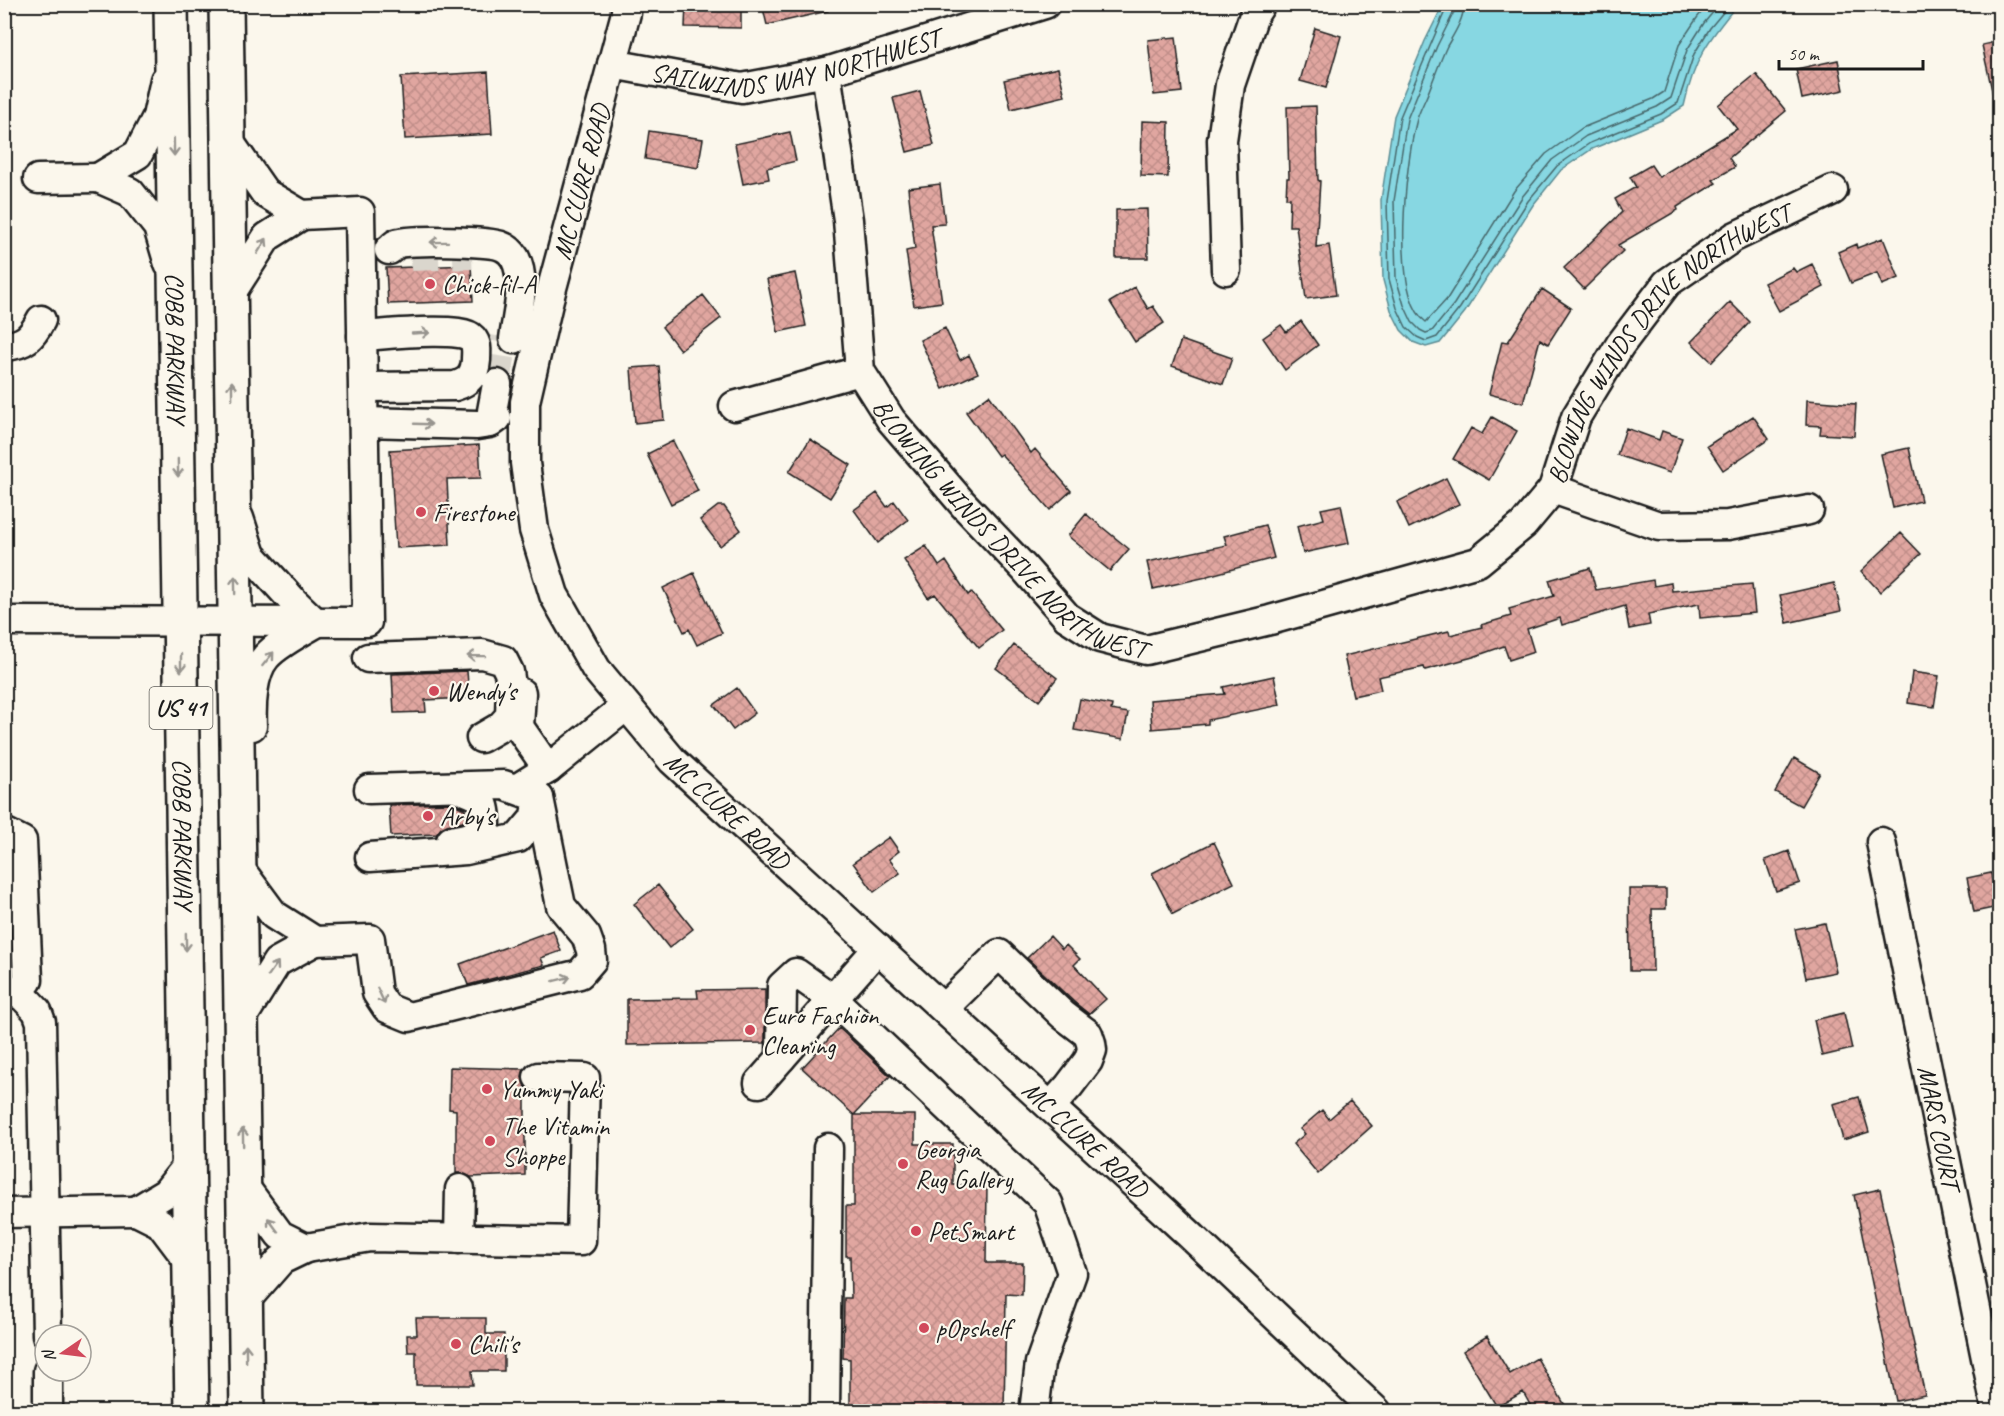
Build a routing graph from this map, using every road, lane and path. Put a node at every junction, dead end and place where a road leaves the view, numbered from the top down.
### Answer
1 (171, 4) edge
2 (226, 4) edge
3 (626, 4) edge
4 (1045, 4) edge
5 (1250, 8) edge
6 (171, 51) junction
7 (612, 64) junction
8 (826, 72) junction
9 (228, 140) junction
10 (98, 178) junction
11 (38, 179) dead end
12 (1833, 190) dead end
13 (302, 215) junction
14 (387, 252) junction
15 (472, 255) tunnel mouth
16 (1226, 270) dead end
17 (176, 285) junction
18 (230, 295) junction
19 (41, 320) dead end
20 (362, 336) junction
21 (4, 346) edge
22 (860, 371) junction
23 (502, 385) tunnel mouth
24 (364, 387) junction
25 (734, 406) dead end
26 (364, 422) junction
27 (1552, 489) junction
28 (233, 502) junction
29 (1809, 510) dead end
30 (4, 621) edge
31 (181, 621) junction
32 (235, 621) junction
33 (316, 623) junction
34 (368, 658) dead end
35 (523, 668) dead end
36 (626, 706) junction
37 (482, 738) dead end
38 (548, 769) junction
39 (455, 786) junction
40 (369, 789) dead end
41 (527, 794) junction
42 (239, 828) junction
43 (4, 832) edge
44 (1881, 842) dead end
45 (412, 854) junction
46 (370, 857) dead end
47 (240, 869) junction
48 (315, 941) junction
49 (878, 948) junction
50 (12, 994) edge
51 (833, 999) junction
52 (944, 1008) junction
53 (242, 1018) junction
54 (781, 1058) junction
55 (537, 1077) dead end
56 (759, 1083) dead end
57 (1051, 1106) junction
58 (828, 1148) dead end
59 (189, 1164) junction
60 (244, 1186) junction
61 (460, 1189) dead end
62 (136, 1210) junction
63 (45, 1212) junction
64 (4, 1213) edge
65 (459, 1239) junction
66 (306, 1248) junction
67 (190, 1264) junction
68 (246, 1300) junction
69 (47, 1323) edge
70 (48, 1383) edge
71 (48, 1412) edge
72 (192, 1412) edge
73 (247, 1412) edge
74 (825, 1412) edge
75 (1034, 1412) edge
76 (1377, 1412) edge
77 (1997, 1412) edge

1 - 6 main road, COBB PARKWAY / US 41
2 - 9 main road, US 41
3 - 7 street, MC CLURE ROAD
4 - 8 street, SAILWINDS WAY NORTHWEST
5 - 16 street
6 - 10 street
6 -> 17 main road, COBB PARKWAY / US 41
7 - 8 street, SAILWINDS WAY NORTHWEST
7 - 36 street, MC CLURE ROAD
8 - 22 street, BLOWING WINDS DRIVE NORTHWEST
9 - 13 street
9 - 18 main road, US 41
10 - 11 street
10 - 17 street
12 - 27 street, BLOWING WINDS DRIVE NORTHWEST
13 - 14 street
18 -> 13 street
15 -> 14 street
14 - 20 street
17 -> 31 main road, COBB PARKWAY / US 41
28 -> 18 main road, US 41
19 - 21 street
20 - 24 street
20 -> 24 street
22 - 25 street
22 - 27 street, BLOWING WINDS DRIVE NORTHWEST
26 -> 23 street
24 - 26 street
26 - 33 street
27 - 29 street
32 -> 28 main road, US 41
28 - 33 street
30 - 31 street
31 - 32 street
31 -> 59 main road, COBB PARKWAY / US 41
32 - 33 street
32 - 42 main road, US 41
42 -> 33 street
37 -> 34 street
35 - 38 street
36 - 38 street
36 - 49 street, MC CLURE ROAD
38 - 41 street
39 - 40 street
39 - 41 street
39 - 45 street
41 - 45 street
48 -> 41 street
42 - 47 main road, US 41
43 - 50 street
44 - 77 street, MARS COURT
45 - 46 street
47 - 48 street
47 - 53 main road, US 41
53 -> 48 street
49 - 51 street
49 - 52 street, MC CLURE ROAD
50 - 63 street
51 - 54 street
51 - 54 street
51 - 75 street
52 - 57 street, MC CLURE ROAD
52 - 57 street
60 -> 53 main road, US 41
54 - 56 street
55 - 65 street
57 - 76 street, MC CLURE ROAD
58 - 74 street
59 - 62 street
59 - 67 main road, COBB PARKWAY / US 41
66 -> 60 street
60 - 68 main road, US 41
61 - 65 street
62 - 63 street
62 - 67 street
63 - 64 street
63 - 69 street
65 - 66 street
66 - 68 street
67 - 72 main road, COBB PARKWAY / US 41
73 -> 68 main road, US 41
70 - 71 street

